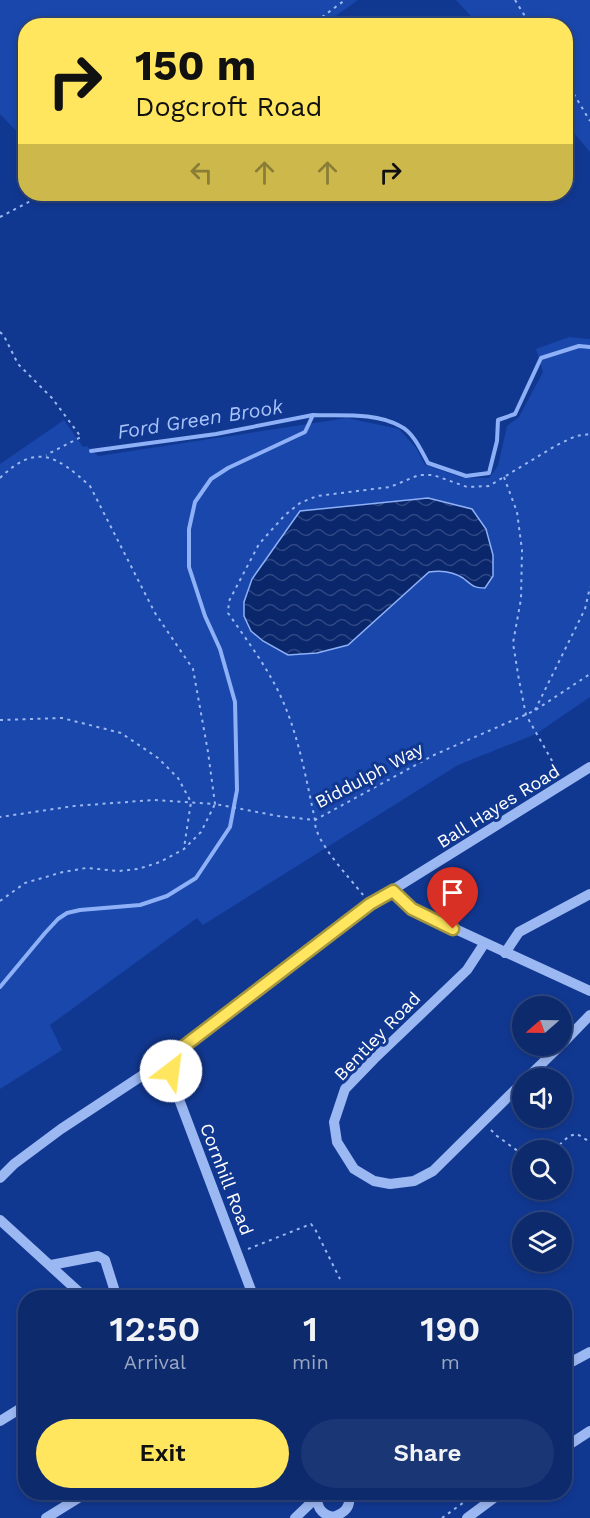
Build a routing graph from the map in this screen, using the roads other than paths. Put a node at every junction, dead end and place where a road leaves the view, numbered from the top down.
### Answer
1 (590, 767) edge
2 (393, 891) junction
3 (590, 894) edge
4 (484, 944) junction
5 (505, 953) junction
6 (590, 991) edge
7 (590, 1016) edge
8 (572, 1034) edge
9 (550, 1056) edge
10 (537, 1068) edge
11 (171, 1071) junction
12 (512, 1093) edge
13 (0, 1178) edge
14 (0, 1220) edge
15 (51, 1265) junction
16 (77, 1290) edge
17 (114, 1290) edge
18 (251, 1290) edge
19 (590, 1352) edge
20 (572, 1362) edge
21 (18, 1410) edge
22 (0, 1421) edge
23 (590, 1431) edge
24 (572, 1443) edge
25 (75, 1500) edge
26 (313, 1500) edge
27 (319, 1500) edge
28 (350, 1500) edge
29 (351, 1500) edge
30 (491, 1500) edge
31 (334, 1517) edge
32 (46, 1518) edge
33 (295, 1518) edge
34 (354, 1518) edge
35 (467, 1518) edge

1 - 2 street, Ball Hayes Road
2 - 4 street
2 - 11 street, Ball Hayes Road
3 - 5 street
4 - 5 street
4 - 12 street, Bentley Road
5 - 6 street
7 - 8 street
9 - 10 street
11 - 13 street
11 - 18 street, Cornhill Road
14 - 15 street
15 - 16 street
15 - 17 street
19 - 20 street
21 - 22 street
23 - 24 street
25 - 32 street
26 - 33 street
27 - 31 street
28 - 31 street
29 - 34 street
30 - 35 street

